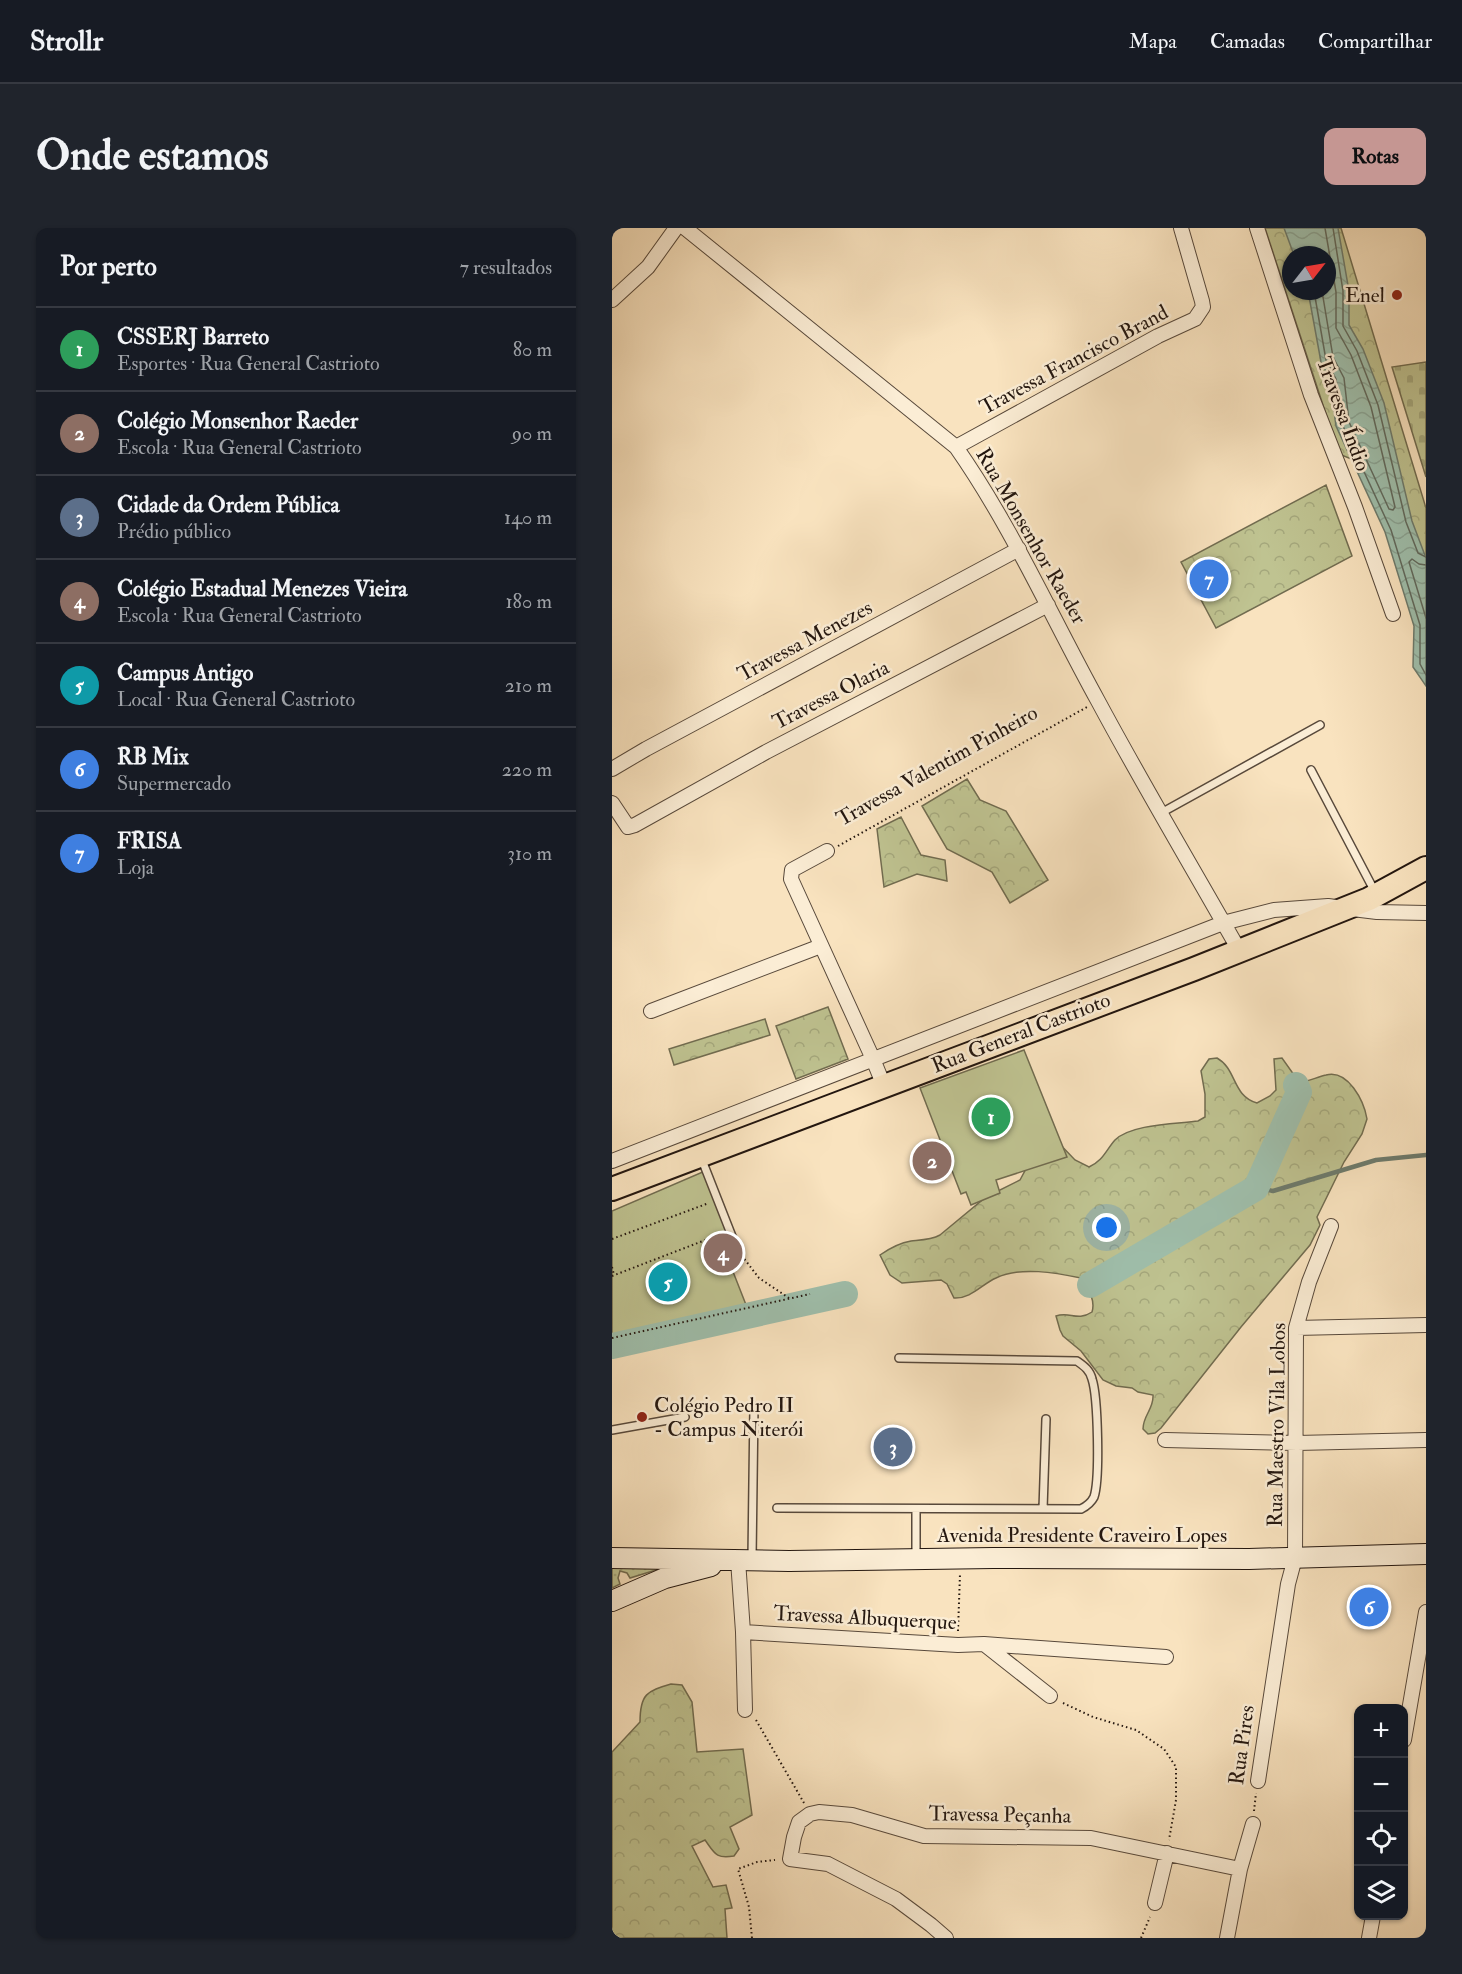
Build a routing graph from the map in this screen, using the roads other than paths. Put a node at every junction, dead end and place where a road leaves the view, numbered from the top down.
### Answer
1 (676, 228) edge
2 (685, 228) edge
3 (1181, 228) edge
4 (1257, 228) edge
5 (612, 300) edge
6 (956, 447) junction
7 (1019, 549) junction
8 (1048, 605) junction
9 (1393, 614) dead end
10 (1320, 725) dead end
11 (612, 769) edge
12 (1311, 770) dead end
13 (612, 803) edge
14 (1161, 813) junction
15 (827, 852) road end
16 (1426, 868) edge
17 (1377, 894) junction
18 (1344, 908) junction
19 (1426, 913) edge
20 (1223, 923) junction
21 (821, 945) junction
22 (1239, 950) junction
23 (651, 1011) dead end
24 (873, 1059) junction
25 (884, 1086) junction
26 (700, 1156) junction
27 (612, 1161) edge
28 (612, 1189) edge
29 (1331, 1226) dead end
30 (735, 1244) road end
31 (1426, 1325) edge
32 (1296, 1328) junction
33 (899, 1358) dead end
34 (754, 1406) dead end
35 (685, 1417) dead end
36 (1046, 1419) dead end
37 (612, 1430) edge
38 (1165, 1440) dead end
39 (1426, 1440) edge
40 (1297, 1443) junction
41 (777, 1508) dead end
42 (916, 1509) junction
43 (1043, 1509) junction
44 (1426, 1554) edge
45 (612, 1558) edge
46 (1295, 1558) junction
47 (916, 1559) junction
48 (745, 1561) junction
49 (615, 1602) edge
50 (1426, 1612) edge
51 (743, 1632) junction
52 (984, 1644) junction
53 (1166, 1657) dead end
54 (1050, 1696) road end
55 (745, 1710) road end
56 (1408, 1717) edge
57 (1258, 1781) road end
58 (1252, 1824) road end
59 (1167, 1853) junction
60 (1240, 1869) junction
61 (1155, 1903) road end
62 (1371, 1920) edge
63 (946, 1938) edge
64 (1227, 1938) edge
65 (1369, 1938) edge

1 - 5 street
2 - 6 street, Rua Monsenhor Raeder
3 - 6 street, Travessa Francisco Brand
4 - 9 street, Travessa Índio
6 - 7 street, Rua Monsenhor Raeder
7 - 8 street, Rua Monsenhor Raeder
7 - 11 street, Travessa Menezes
8 - 13 street, Travessa Olaria
8 - 14 street, Rua Monsenhor Raeder
10 - 14 lane
12 - 17 lane
14 - 20 street, Rua Monsenhor Raeder
15 - 21 street, Travessa Valentim Pinheiro
16 - 17 main road, Rua General Castrioto
17 - 18 main road, Rua General Castrioto
18 - 19 street
18 - 20 street
18 - 22 main road, Rua General Castrioto
20 - 22 street, Rua Monsenhor Raeder
20 - 24 street
21 - 23 street
21 - 24 street
22 - 25 main road, Rua General Castrioto
24 - 25 street
24 - 27 street
25 - 26 main road, Rua General Castrioto
26 - 28 main road, Rua General Castrioto
26 - 30 lane
29 - 32 street, Rua Maestro Vila Lobos
31 - 32 street
32 - 40 street, Rua Maestro Vila Lobos
33 - 43 lane
34 - 48 lane
35 - 37 lane
36 - 43 lane
38 - 40 street
39 - 40 street
40 - 46 street, Rua Maestro Vila Lobos
41 - 42 lane
42 - 43 lane
42 - 47 lane
44 - 46 main road, Avenida Presidente Craveiro Lopes
45 - 48 main road, Avenida Presidente Craveiro Lopes
46 - 47 main road, Avenida Presidente Craveiro Lopes
46 - 57 street, Rua Pires
47 - 48 main road, Avenida Presidente Craveiro Lopes
48 - 49 main road, Avenida Presidente Craveiro Lopes
48 - 51 street
50 - 56 street
51 - 52 street, Travessa Albuquerque
51 - 55 street
52 - 53 street, Travessa Albuquerque
52 - 54 street, Travessa Albuquerque
58 - 60 street
59 - 60 street, Travessa Peçanha
59 - 61 street
59 - 63 street, Travessa Peçanha
60 - 64 street
62 - 65 street

